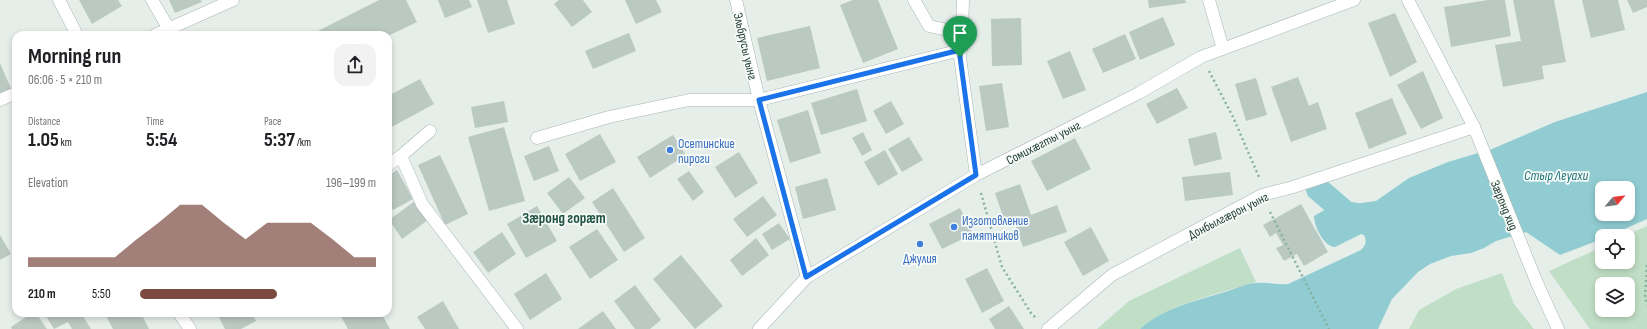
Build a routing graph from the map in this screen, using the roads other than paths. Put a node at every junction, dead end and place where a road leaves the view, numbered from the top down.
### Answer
1 (59, 0) edge
2 (152, 0) edge
3 (233, 0) edge
4 (736, 0) edge
5 (914, 0) edge
6 (963, 0) edge
7 (1209, 0) edge
8 (1354, 0) edge
9 (1408, 0) edge
10 (169, 29) junction
11 (75, 31) edge
12 (164, 31) edge
13 (962, 33) junction
14 (1223, 49) junction
15 (960, 50) junction
16 (12, 95) edge
17 (0, 100) edge
18 (759, 100) junction
19 (1474, 127) junction
20 (430, 131) dead end
21 (537, 138) dead end
22 (401, 156) junction
23 (392, 162) edge
24 (976, 175) junction
25 (806, 277) junction
26 (182, 317) edge
27 (764, 327) edge
28 (190, 329) edge
29 (517, 329) edge
30 (1048, 329) edge
31 (1558, 329) edge

1 - 11 street
2 - 10 street
3 - 10 street
4 - 18 street, Эльбрусы уынг
5 - 13 street
6 - 13 street
7 - 14 street
8 - 14 street, Сомихæгты уынг
9 - 19 street, Зæронд хид
10 - 12 street
13 - 15 street
14 - 24 street, Сомихæгты уынг
15 - 18 street
15 - 24 street
16 - 17 street
18 - 21 street
18 - 25 street, Эльбрусы уынг
19 - 30 street, Донбылгæрон уынг
19 - 31 street, Зæронд хид
20 - 22 street
22 - 23 street
22 - 29 street
24 - 25 street, Сомихæгты уынг
25 - 27 street, Сомихæгты уынг
26 - 28 street

